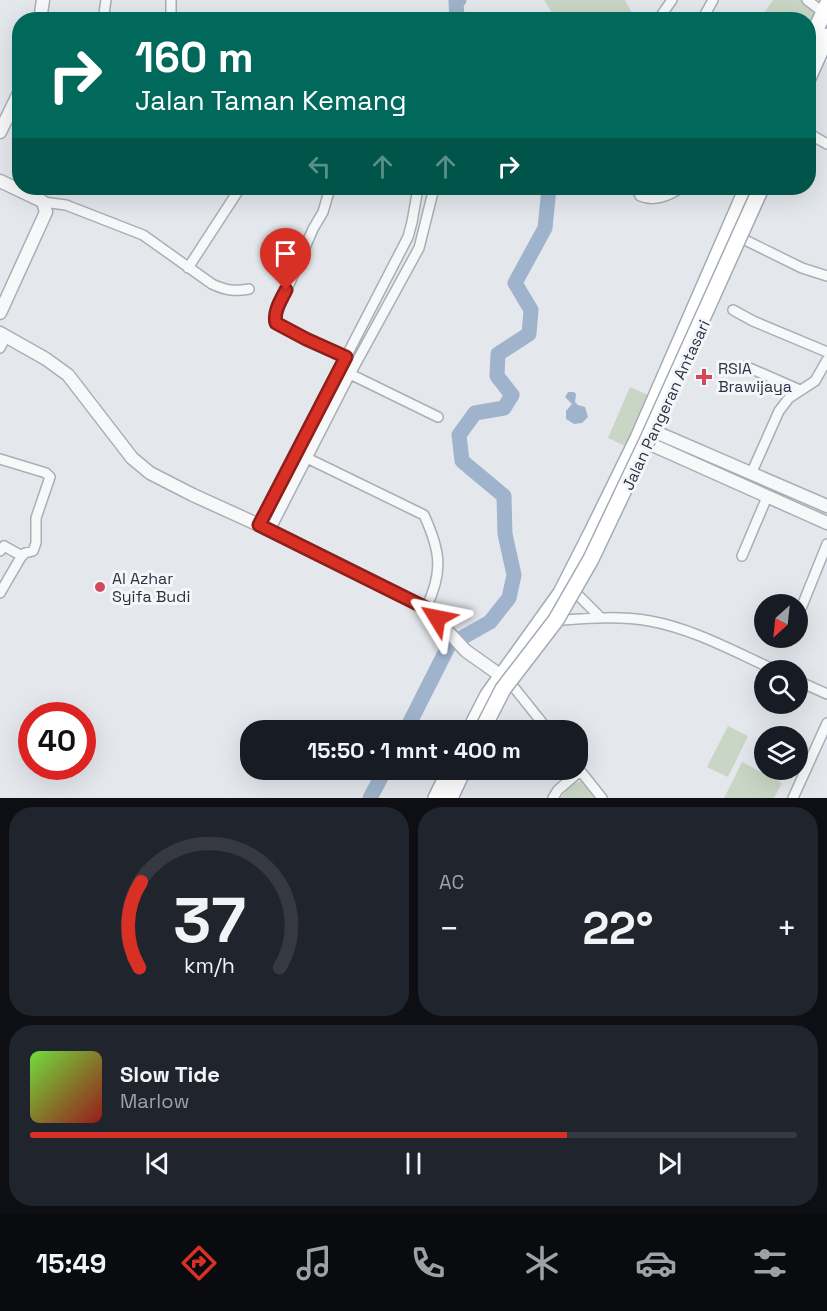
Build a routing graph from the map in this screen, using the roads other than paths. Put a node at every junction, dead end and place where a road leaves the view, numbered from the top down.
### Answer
1 (807, 0) edge
2 (826, 11) edge
3 (816, 31) edge
4 (827, 36) edge
5 (816, 37) edge
6 (827, 47) edge
7 (816, 60) edge
8 (816, 71) edge
9 (12, 107) edge
10 (0, 132) edge
11 (32, 195) edge
12 (235, 195) edge
13 (328, 195) edge
14 (417, 195) edge
15 (432, 195) edge
16 (640, 195) edge
17 (670, 195) edge
18 (746, 195) edge
19 (746, 195) edge
20 (759, 195) edge
21 (759, 195) edge
22 (43, 202) junction
23 (741, 238) junction
24 (188, 268) junction
25 (827, 276) edge
26 (249, 290) dead end
27 (733, 310) dead end
28 (0, 313) edge
29 (2, 339) edge
30 (827, 352) edge
31 (346, 357) junction
32 (827, 360) edge
33 (357, 363) junction
34 (745, 366) dead end
35 (350, 375) junction
36 (800, 390) junction
37 (319, 409) junction
38 (330, 414) junction
39 (438, 417) dead end
40 (646, 435) junction
41 (307, 458) junction
42 (0, 460) edge
43 (751, 474) junction
44 (767, 497) junction
45 (827, 506) edge
46 (827, 523) edge
47 (265, 527) junction
48 (827, 544) edge
49 (1, 547) edge
50 (22, 556) junction
51 (742, 556) dead end
52 (0, 593) edge
53 (577, 594) junction
54 (807, 594) edge
55 (426, 608) junction
56 (601, 618) junction
57 (563, 620) junction
58 (754, 660) edge
59 (506, 680) junction
60 (808, 685) edge
61 (827, 694) edge
62 (475, 720) edge
63 (482, 720) edge
64 (487, 720) edge
65 (492, 720) edge
66 (540, 720) edge
67 (827, 723) edge
68 (445, 780) edge
69 (452, 780) edge
70 (458, 780) edge
71 (464, 780) edge
72 (568, 780) edge
73 (588, 780) edge
74 (436, 798) edge
75 (443, 798) edge
76 (450, 798) edge
77 (456, 798) edge
78 (553, 798) edge
79 (602, 798) edge
80 (793, 798) edge

1 - 2 street
2 - 3 main road
2 - 5 main road
4 - 7 main road
6 - 8 main road
9 - 10 street
11 - 22 street
12 - 24 street
13 - 31 street
14 - 31 street
15 - 33 street
16 - 17 street
18 - 40 main road, Jalan Pangeran Antasari
19 - 63 main road, bridge
20 - 23 main road, Jalan Pangeran Antasari
21 - 64 main road, bridge
22 - 24 street
22 - 28 street
23 - 25 street
23 - 40 main road, Jalan Pangeran Antasari
24 - 26 street
27 - 30 street
29 - 47 street
31 - 33 street
31 - 37 street
32 - 36 street
33 - 35 street
34 - 36 street
35 - 38 street
35 - 39 street
36 - 43 street
37 - 38 street
37 - 47 street
38 - 41 street
40 - 43 street
40 - 44 street
40 - 53 main road, Jalan Pangeran Antasari
40 - 59 main road, Jalan Pangeran Antasari
41 - 47 street
41 - 55 street
42 - 50 street
43 - 45 street
44 - 46 street
44 - 51 street
47 - 55 street
48 - 54 street
49 - 50 street
50 - 52 street
53 - 56 street
53 - 57 main road, Jalan Pangeran Antasari
55 - 59 street
56 - 57 street
56 - 58 street
57 - 59 main road, Jalan Pangeran Antasari
59 - 62 main road
59 - 65 main road
59 - 66 street
60 - 61 street
67 - 80 street
68 - 74 main road
69 - 75 main road
70 - 76 main road
71 - 77 main road
72 - 78 street
73 - 79 street

